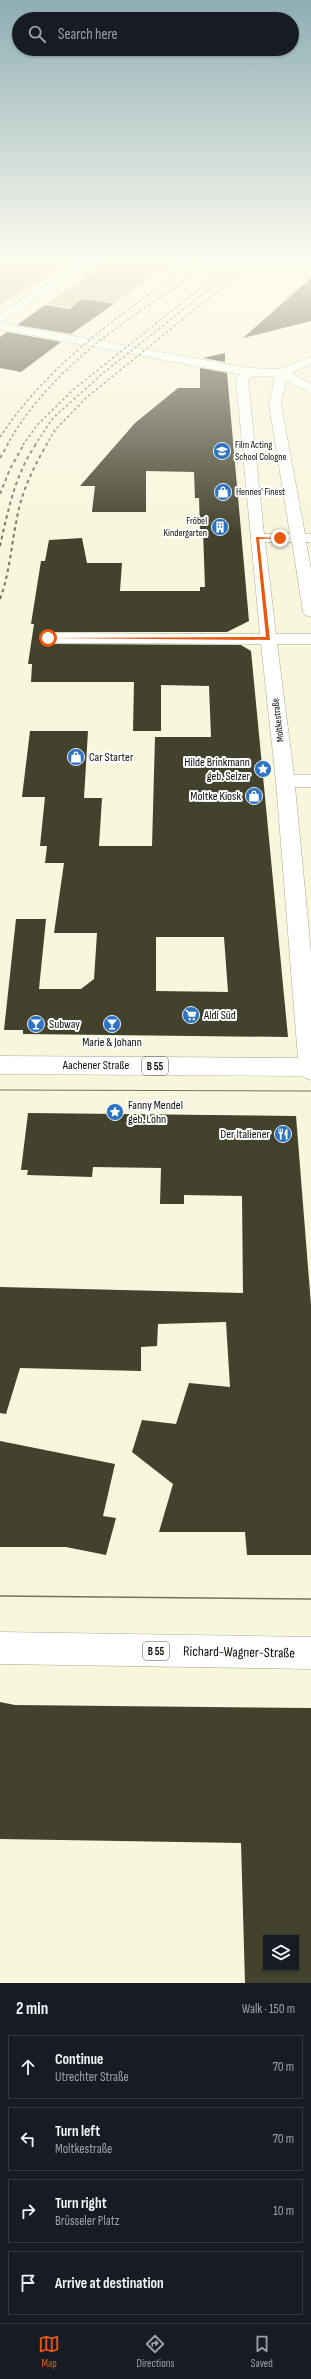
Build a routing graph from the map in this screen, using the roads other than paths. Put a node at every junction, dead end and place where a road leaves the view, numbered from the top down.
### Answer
1 (133, 351) edge
2 (311, 352) edge
3 (311, 360) edge
4 (249, 372) junction
5 (282, 373) junction
6 (311, 373) edge
7 (311, 389) edge
8 (257, 538) junction
9 (305, 538) edge
10 (311, 612) edge
11 (48, 638) dead end
12 (269, 639) junction
13 (311, 639) edge
14 (285, 781) junction
15 (311, 781) edge
16 (0, 1065) edge
17 (311, 1068) edge
18 (0, 1648) edge
19 (311, 1653) edge

1 - 4 street
2 - 4 street
3 - 5 street
4 - 5 street
4 - 8 street, Moltkestraße
5 - 6 street
5 - 7 street
5 - 9 street
8 - 9 street
8 - 12 street, Moltkestraße
9 - 10 street
11 - 12 street
12 - 13 street
12 - 14 street, Moltkestraße
14 - 15 street
14 - 17 street, Moltkestraße
16 - 17 street, Aachener Straße / B 55
18 - 19 street, Richard-Wagner-Straße / B 55

